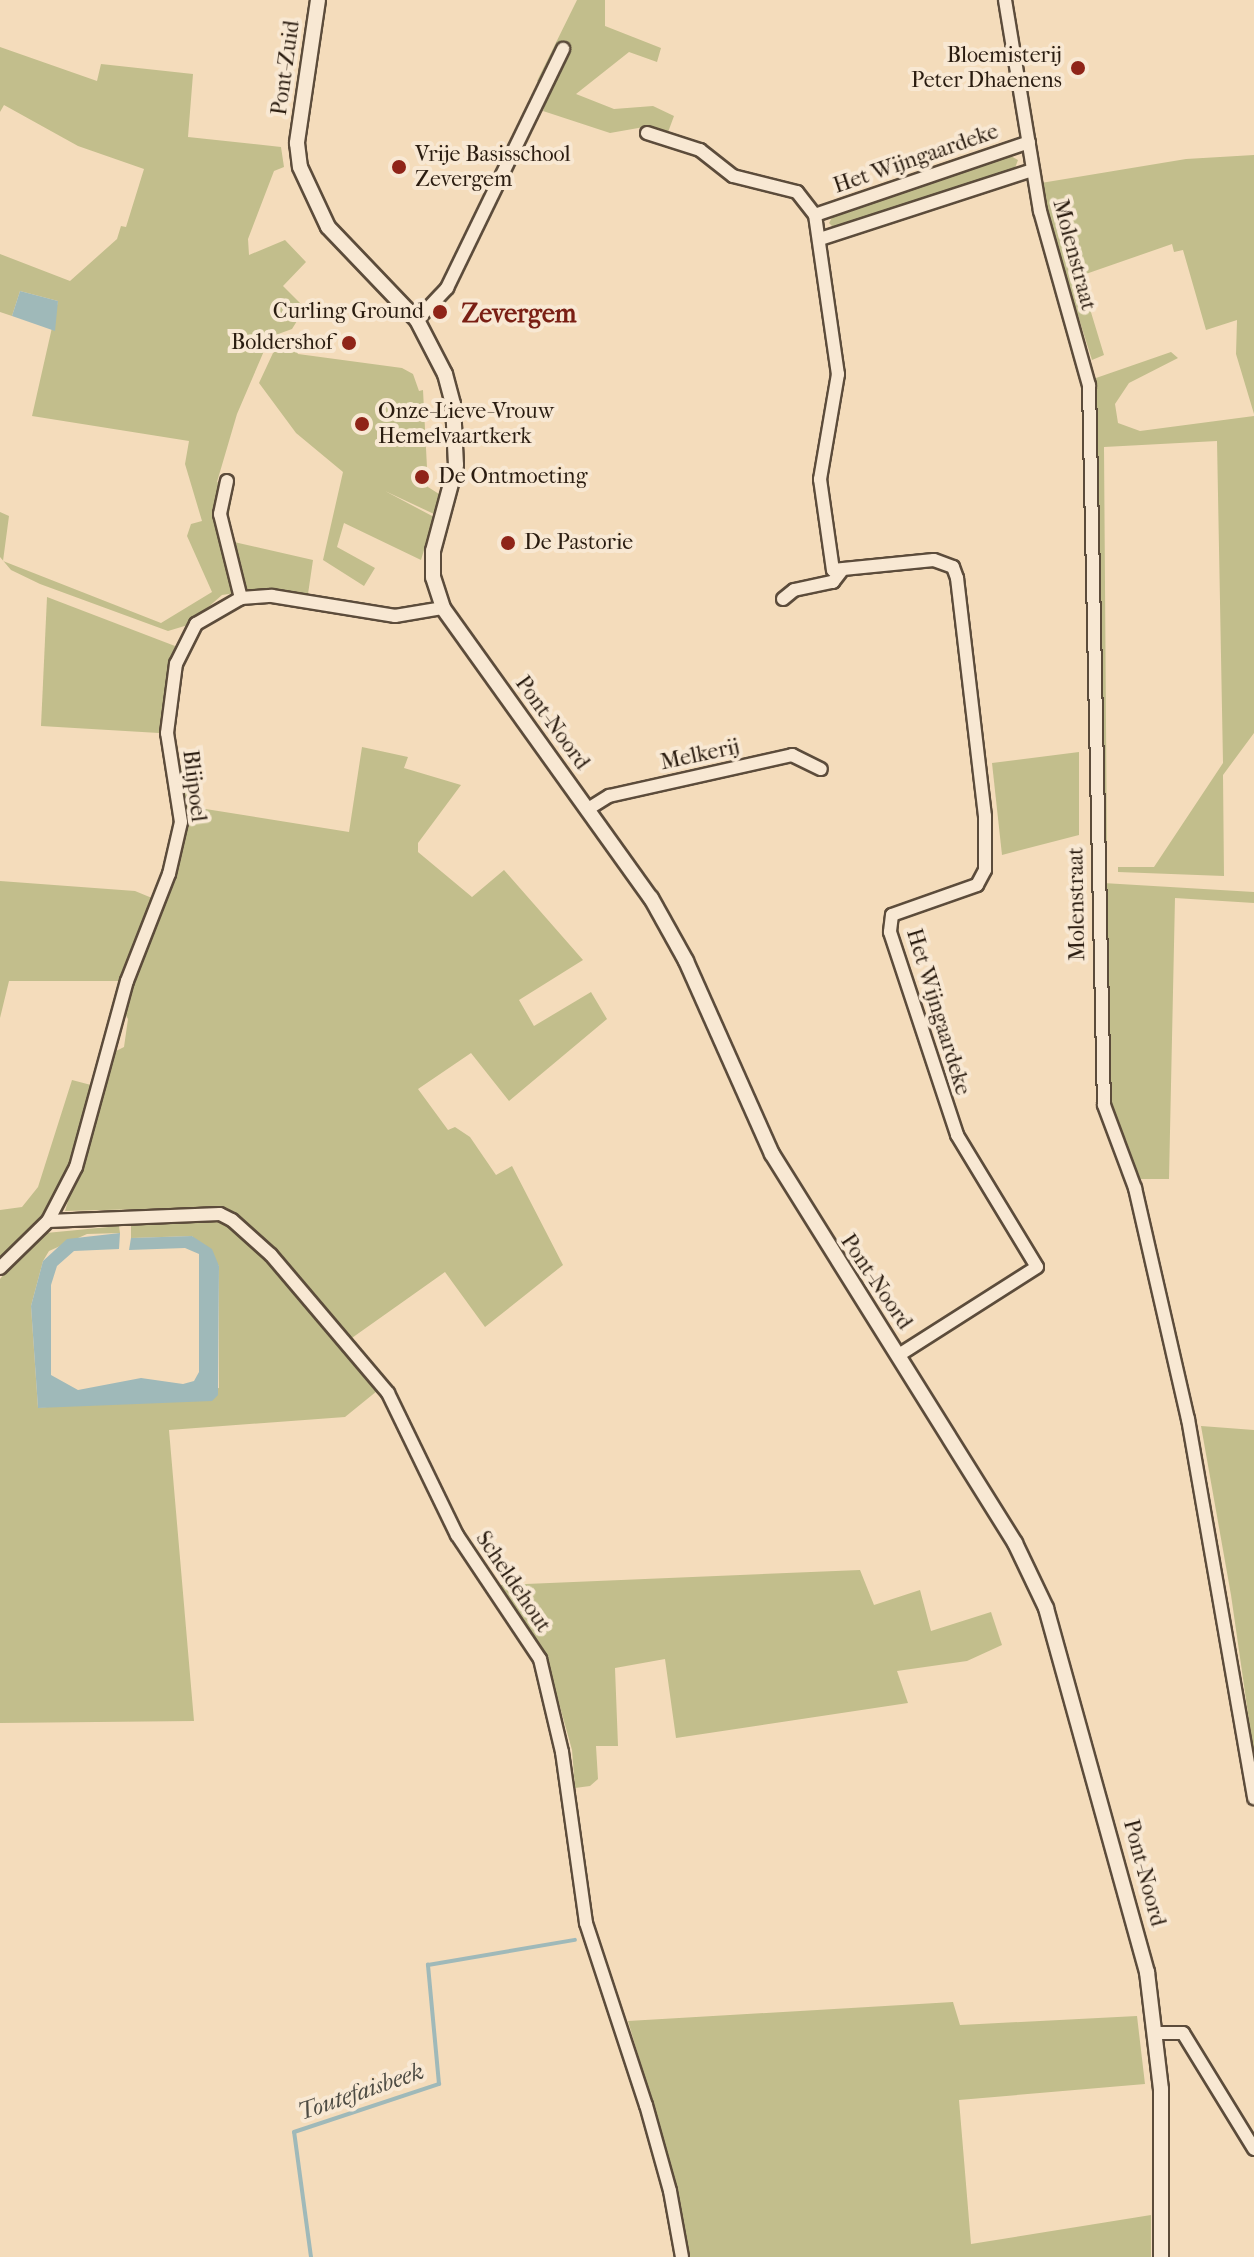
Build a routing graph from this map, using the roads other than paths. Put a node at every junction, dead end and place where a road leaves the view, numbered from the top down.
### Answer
1 (318, 0) edge
2 (1005, 0) edge
3 (563, 49) dead end
4 (647, 133) dead end
5 (1029, 142) junction
6 (1032, 170) junction
7 (815, 215) junction
8 (820, 239) junction
9 (417, 320) junction
10 (227, 481) dead end
11 (842, 570) junction
12 (241, 598) junction
13 (783, 599) dead end
14 (443, 608) junction
15 (821, 769) dead end
16 (588, 809) junction
17 (48, 1221) junction
18 (0, 1268) edge
19 (899, 1355) junction
20 (1254, 1798) edge
21 (1156, 2033) junction
22 (1254, 2149) edge
23 (682, 2257) edge
24 (1161, 2257) edge

1 - 9 street, Pont-Zuid
2 - 5 street, Molenstraat
3 - 9 street
4 - 7 street, Het Wijngaardeke
5 - 6 street, Molenstraat
5 - 7 street, Het Wijngaardeke
6 - 8 street, Het Wijngaardeke
6 - 20 street, Molenstraat
7 - 8 street, Het Wijngaardeke
8 - 11 street, Het Wijngaardeke
9 - 14 street, Pont-Zuid
10 - 12 street
11 - 13 street, Het Wijngaardeke
11 - 19 street, Het Wijngaardeke
12 - 14 street, Blijpoel
12 - 17 street, Blijpoel
14 - 16 street, Pont-Noord
15 - 16 street, Melkerij
16 - 19 street, Pont-Noord
17 - 18 street, Blijpoel
17 - 23 street, Scheldehout
19 - 21 street, Pont-Noord
21 - 22 street
21 - 24 street, Pont-Noord

